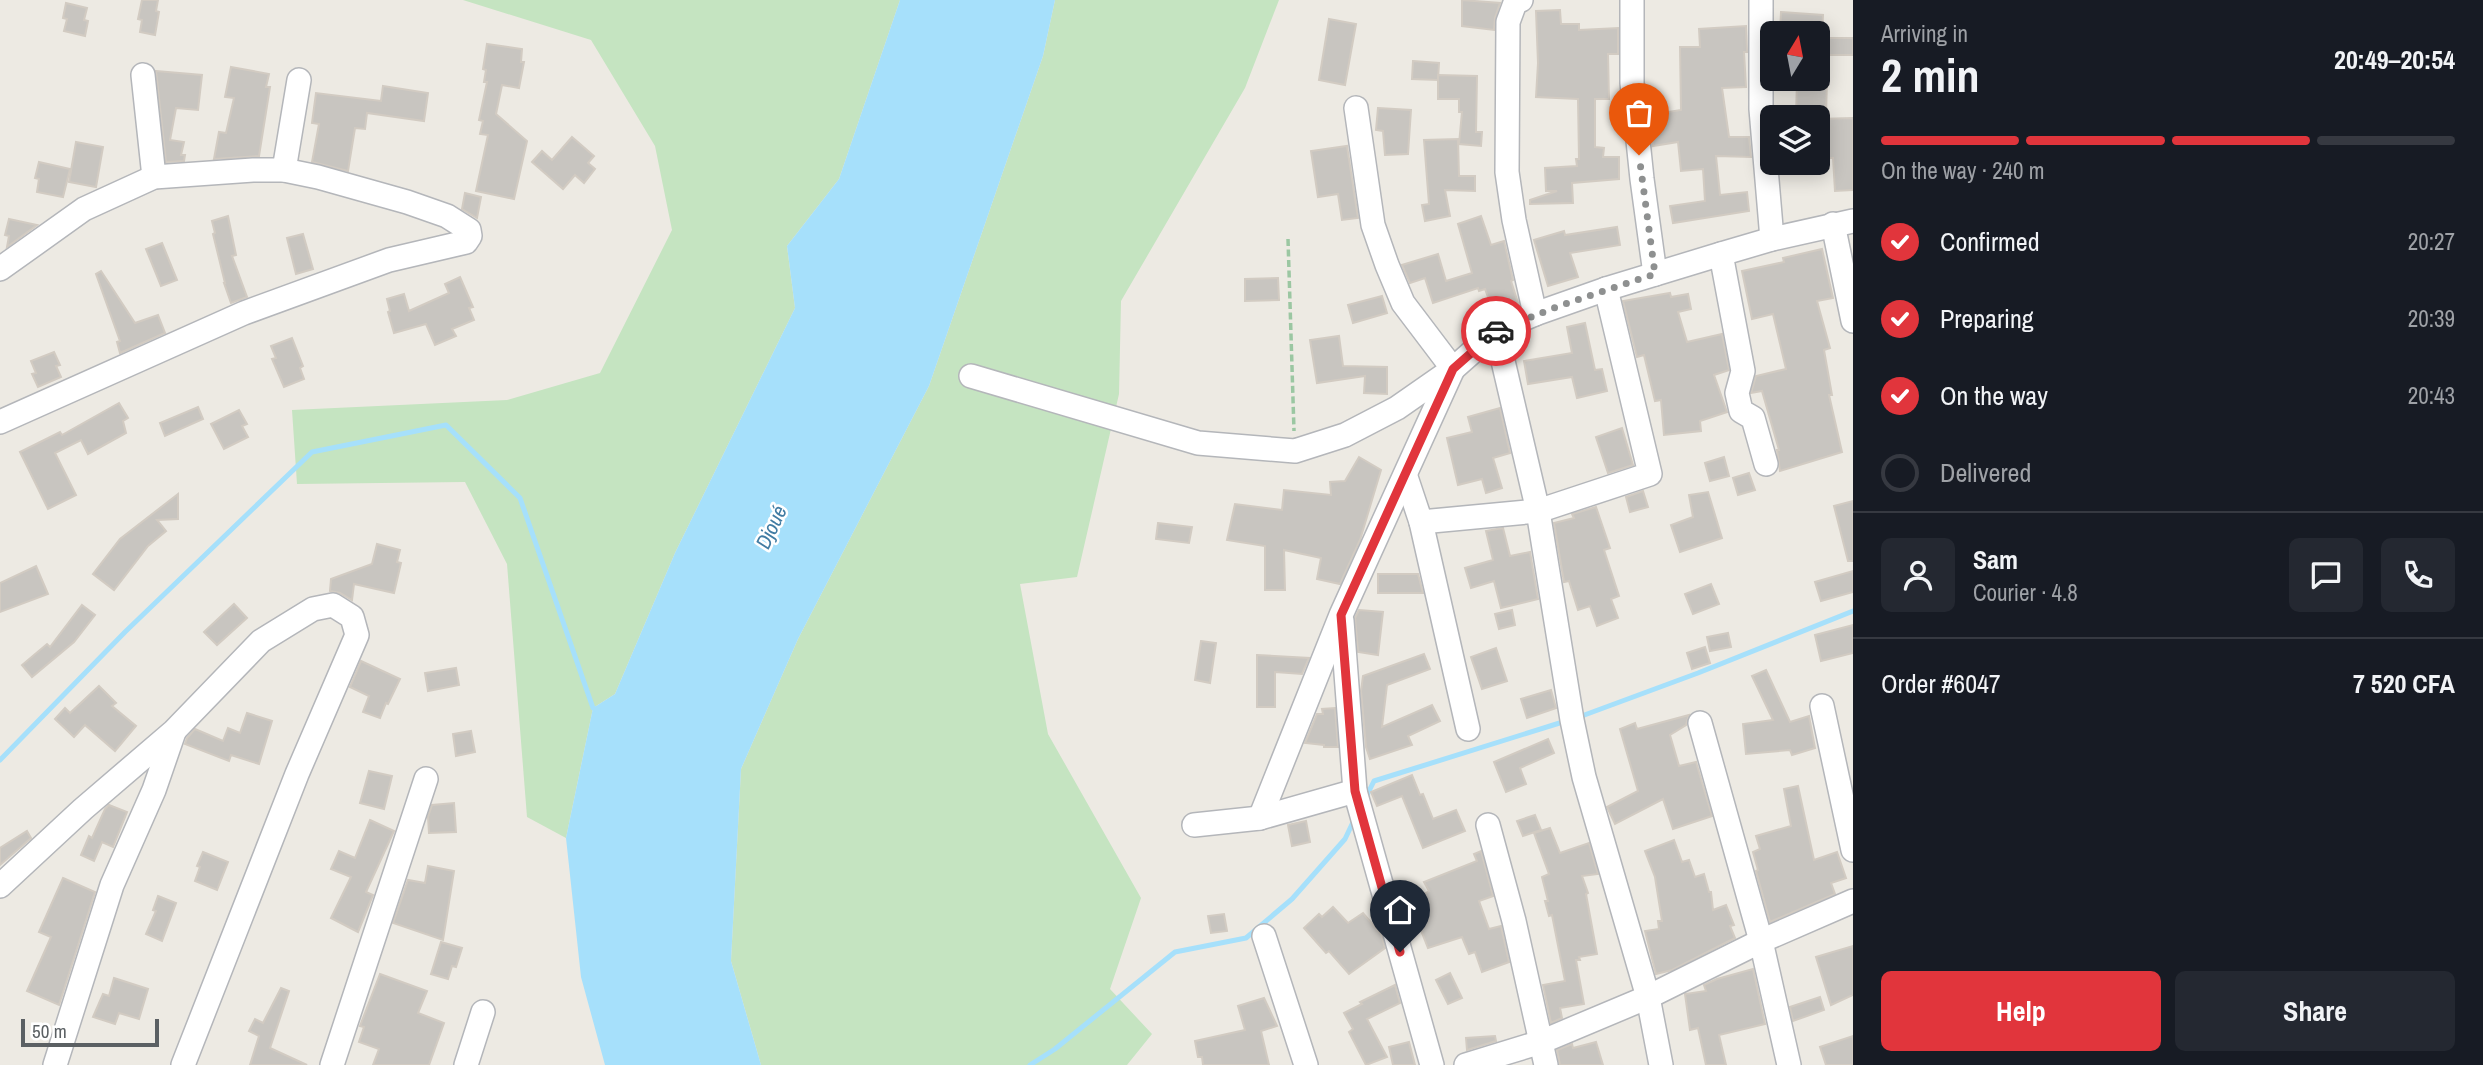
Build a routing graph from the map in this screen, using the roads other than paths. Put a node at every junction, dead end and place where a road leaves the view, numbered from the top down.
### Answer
1 (1521, 0) edge
2 (1632, 0) edge
3 (1761, 0) edge
4 (143, 75) dead end
5 (299, 80) dead end
6 (1356, 108) dead end
7 (284, 170) junction
8 (154, 177) junction
9 (1843, 222) edge
10 (1772, 239) junction
11 (1720, 254) junction
12 (0, 269) edge
13 (1655, 274) junction
14 (1606, 289) junction
15 (1535, 314) junction
16 (1853, 320) edge
17 (1496, 331) junction
18 (1453, 369) junction
19 (971, 376) dead end
20 (0, 422) edge
21 (1766, 464) dead end
22 (1406, 477) junction
23 (1538, 511) junction
24 (1421, 522) junction
25 (1341, 615) junction
26 (1822, 706) dead end
27 (1700, 723) dead end
28 (1468, 729) dead end
29 (174, 731) junction
30 (426, 779) dead end
31 (1355, 791) junction
32 (1260, 818) junction
33 (1194, 825) dead end
34 (1488, 825) dead end
35 (1853, 850) edge
36 (0, 886) edge
37 (1853, 901) edge
38 (1264, 936) dead end
39 (1761, 941) junction
40 (1648, 997) junction
41 (483, 1012) dead end
42 (1541, 1042) junction
43 (55, 1065) edge
44 (183, 1065) edge
45 (332, 1065) edge
46 (466, 1065) edge
47 (1306, 1065) edge
48 (1432, 1065) edge
49 (1466, 1065) edge
50 (1546, 1065) edge
51 (1661, 1065) edge
52 (1789, 1065) edge

1 - 15 street
2 - 13 street
3 - 10 street
4 - 8 street
5 - 7 street
6 - 18 street
7 - 8 street
7 - 20 street
8 - 12 street
9 - 10 street
9 - 16 street
10 - 11 street
11 - 13 street
11 - 21 street
13 - 14 street
14 - 15 street
14 - 23 street
15 - 17 street
17 - 18 street
17 - 23 street
18 - 19 street
18 - 22 street
22 - 24 street
22 - 25 street
23 - 24 street
23 - 40 street
24 - 28 street
25 - 31 street
25 - 32 street
26 - 35 street
27 - 39 street
29 - 36 street
29 - 43 street
29 - 44 street
30 - 45 street
31 - 32 street
31 - 48 street
32 - 33 street
34 - 42 street
37 - 39 street
38 - 47 street
39 - 40 street
39 - 52 street
40 - 42 street
40 - 51 street
41 - 46 street
42 - 49 street
42 - 50 street

